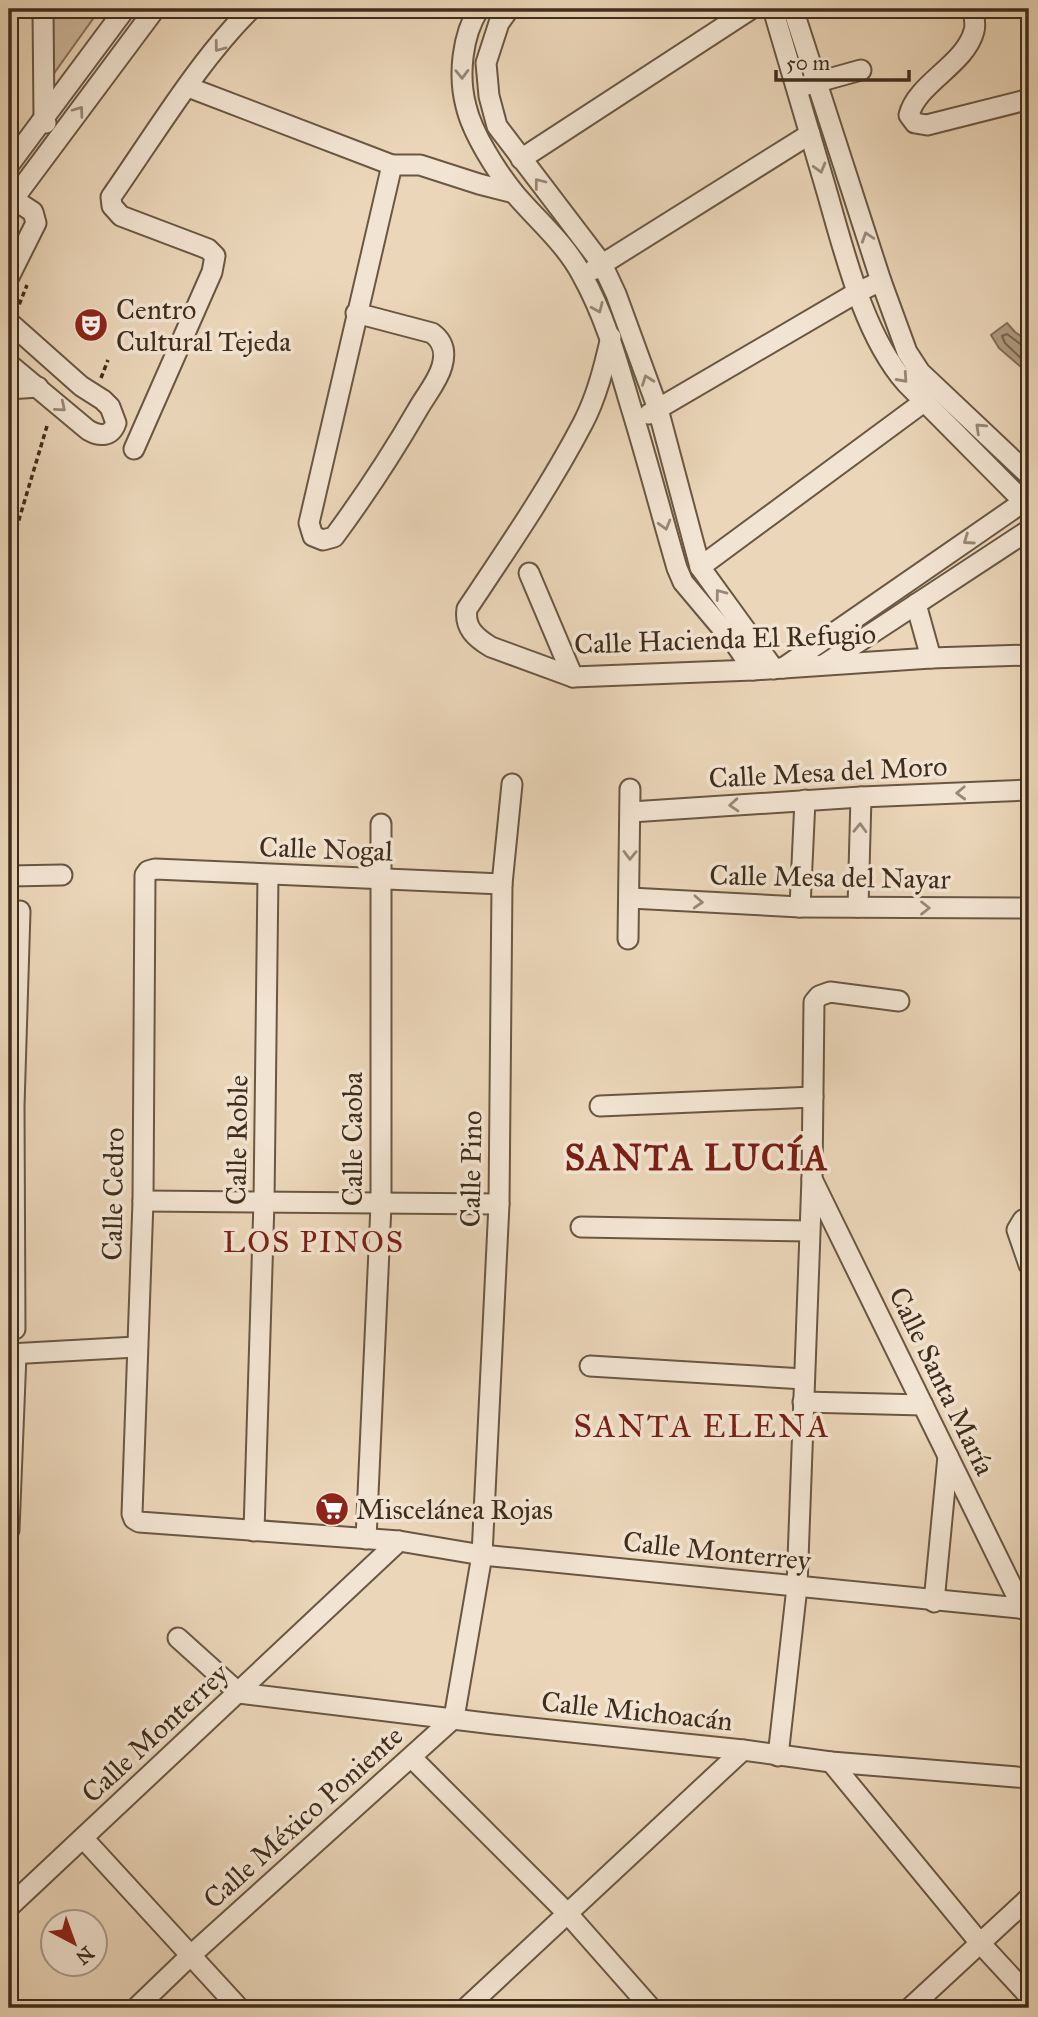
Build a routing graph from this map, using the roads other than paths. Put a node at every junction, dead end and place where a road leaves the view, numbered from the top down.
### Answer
1 (43, 9) edge
2 (125, 9) edge
3 (155, 9) edge
4 (251, 9) edge
5 (479, 9) edge
6 (509, 9) edge
7 (751, 9) edge
8 (773, 9) edge
9 (793, 9) edge
10 (974, 9) edge
11 (861, 69) dead end
12 (817, 82) junction
13 (188, 87) junction
14 (796, 89) junction
15 (1026, 100) dead end
16 (44, 119) junction
17 (810, 134) junction
18 (57, 141) junction
19 (521, 159) junction
20 (9, 165) edge
21 (392, 165) junction
22 (514, 193) junction
23 (11, 202) edge
24 (602, 264) junction
25 (583, 276) junction
26 (9, 277) edge
27 (881, 281) junction
28 (856, 293) junction
29 (356, 313) junction
30 (9, 321) edge
31 (611, 337) junction
32 (9, 364) edge
33 (38, 387) junction
34 (9, 389) edge
35 (925, 401) junction
36 (658, 409) junction
37 (635, 421) junction
38 (134, 449) dead end
39 (1029, 475) edge
40 (1027, 502) edge
41 (1029, 530) edge
42 (701, 567) junction
43 (529, 573) dead end
44 (916, 604) junction
45 (1029, 655) edge
46 (931, 659) junction
47 (824, 665) junction
48 (778, 669) junction
49 (753, 670) junction
50 (573, 677) junction
51 (512, 784) dead end
52 (630, 789) dead end
53 (1029, 790) edge
54 (861, 797) junction
55 (805, 800) junction
56 (631, 812) junction
57 (381, 824) dead end
58 (148, 871) joint
59 (62, 875) dead end
60 (268, 875) junction
61 (9, 876) edge
62 (381, 880) junction
63 (502, 884) junction
64 (630, 898) junction
65 (800, 907) junction
66 (858, 907) junction
67 (1029, 908) edge
68 (20, 911) dead end
69 (628, 939) dead end
70 (14, 980) edge
71 (899, 1001) dead end
72 (813, 1097) junction
73 (600, 1105) dead end
74 (12, 1106) edge
75 (812, 1178) junction
76 (143, 1201) junction
77 (264, 1201) junction
78 (499, 1204) junction
79 (381, 1205) junction
80 (1029, 1218) edge
81 (581, 1227) dead end
82 (12, 1230) edge
83 (808, 1231) junction
84 (1029, 1265) edge
85 (15, 1329) dead end
86 (136, 1347) junction
87 (13, 1354) edge
88 (590, 1366) dead end
89 (804, 1379) junction
90 (803, 1402) junction
91 (923, 1405) junction
92 (12, 1429) edge
93 (948, 1456) junction
94 (134, 1519) joint
95 (9, 1530) edge
96 (254, 1531) junction
97 (366, 1539) junction
98 (399, 1541) junction
99 (482, 1556) junction
100 (797, 1587) junction
101 (934, 1602) junction
102 (1026, 1609) edge
103 (178, 1638) dead end
104 (239, 1693) junction
105 (454, 1718) junction
106 (743, 1750) junction
107 (778, 1756) junction
108 (412, 1758) junction
109 (831, 1762) junction
110 (1029, 1778) edge
111 (83, 1838) junction
112 (1029, 1898) edge
113 (9, 1907) edge
114 (568, 1914) junction
115 (980, 1943) junction
116 (190, 1956) junction
117 (1029, 1996) edge
118 (136, 2008) edge
119 (239, 2008) edge
120 (466, 2008) edge
121 (651, 2008) edge
122 (911, 2008) edge

1 - 16 street
2 - 16 street
18 -> 3 street
4 -> 13 street
5 -> 22 street
6 - 19 street
7 - 19 street
8 - 14 street
9 - 12 street
10 - 15 street
11 - 12 street
12 - 14 street
27 -> 12 street
13 - 21 street
13 - 38 street
14 - 17 street
16 - 18 street
16 - 20 street
17 - 24 street
17 -> 28 street
18 - 23 street
24 -> 19 street
21 - 22 street
21 - 29 street
22 - 25 street
23 - 26 street
24 - 25 street
36 -> 24 street
25 -> 31 street
27 - 28 street
39 -> 27 street
28 -> 35 street
28 - 36 street
29 - 29 street
33 -> 30 street
31 - 37 street
31 - 50 street, Calle Hacienda El Refugio
32 - 33 street
33 - 34 street
35 - 40 street
35 - 42 street
36 - 37 street
36 - 42 street
37 -> 49 street
40 -> 48 street
41 - 44 street
48 -> 42 street
43 - 50 street
44 - 46 street
44 - 47 street
45 - 46 street, Calle Hacienda El Refugio
46 - 47 street, Calle Hacienda El Refugio
47 - 48 street, Calle Hacienda El Refugio
48 - 49 street, Calle Hacienda El Refugio
49 - 50 street, Calle Hacienda El Refugio
51 - 63 street, Calle Pino
52 - 56 street
53 -> 54 street, Calle Mesa del Moro
54 - 55 street, Calle Mesa del Moro
66 -> 54 street
55 -> 56 street, Calle Mesa del Moro
55 - 65 street
56 -> 64 street
57 - 62 street, Calle Caoba
58 - 60 street, Calle Nogal
58 - 76 street, Calle Cedro
59 - 61 street
60 - 62 street, Calle Nogal
60 - 77 street, Calle Roble
62 - 63 street, Calle Nogal
62 - 79 street, Calle Caoba
63 - 78 street, Calle Pino
64 -> 65 street, Calle Mesa del Nayar
64 - 69 street
65 - 66 street, Calle Mesa del Nayar
66 -> 67 street, Calle Mesa del Nayar
68 - 70 street
70 - 74 street
71 - 72 street
72 - 73 street
72 - 75 street
74 - 82 street
75 - 83 street
75 - 91 street, Calle Santa María
76 - 77 street
76 - 86 street, Calle Cedro
77 - 79 street
77 - 96 street, Calle Roble
78 - 79 street
78 - 99 street, Calle Pino
79 - 97 street, Calle Caoba
80 - 84 street
81 - 83 street
82 - 85 street
83 - 89 street
86 - 87 street
86 - 94 street, Calle Cedro
87 - 92 street
88 - 89 street
89 - 90 street
90 - 91 street
90 - 100 street
91 - 93 street, Calle Santa María
92 - 95 street
93 - 101 street
93 - 102 street, Calle Santa María
94 - 96 street, Calle Monterrey
96 - 97 street, Calle Monterrey
97 - 98 street, Calle Monterrey
98 - 99 street, Calle Monterrey
98 - 104 street, Calle Monterrey
99 - 100 street, Calle Monterrey
99 - 105 street, Calle Pino
100 - 101 street, Calle Monterrey
100 - 107 street
101 - 102 street, Calle Monterrey
103 - 104 street
104 - 105 street, Calle Michoacán
104 - 111 street, Calle Monterrey
105 - 106 street, Calle Michoacán
105 - 108 street, Calle México Poniente
106 - 107 street, Calle Michoacán
106 - 114 street
107 - 109 street, Calle Michoacán
108 - 114 street
108 - 116 street, Calle México Poniente
109 - 110 street, Calle Michoacán
109 - 115 street
111 - 113 street, Calle Monterrey
111 - 116 street
112 - 115 street
114 - 120 street
114 - 121 street
115 - 117 street
115 - 122 street
116 - 118 street, Calle México Poniente
116 - 119 street

